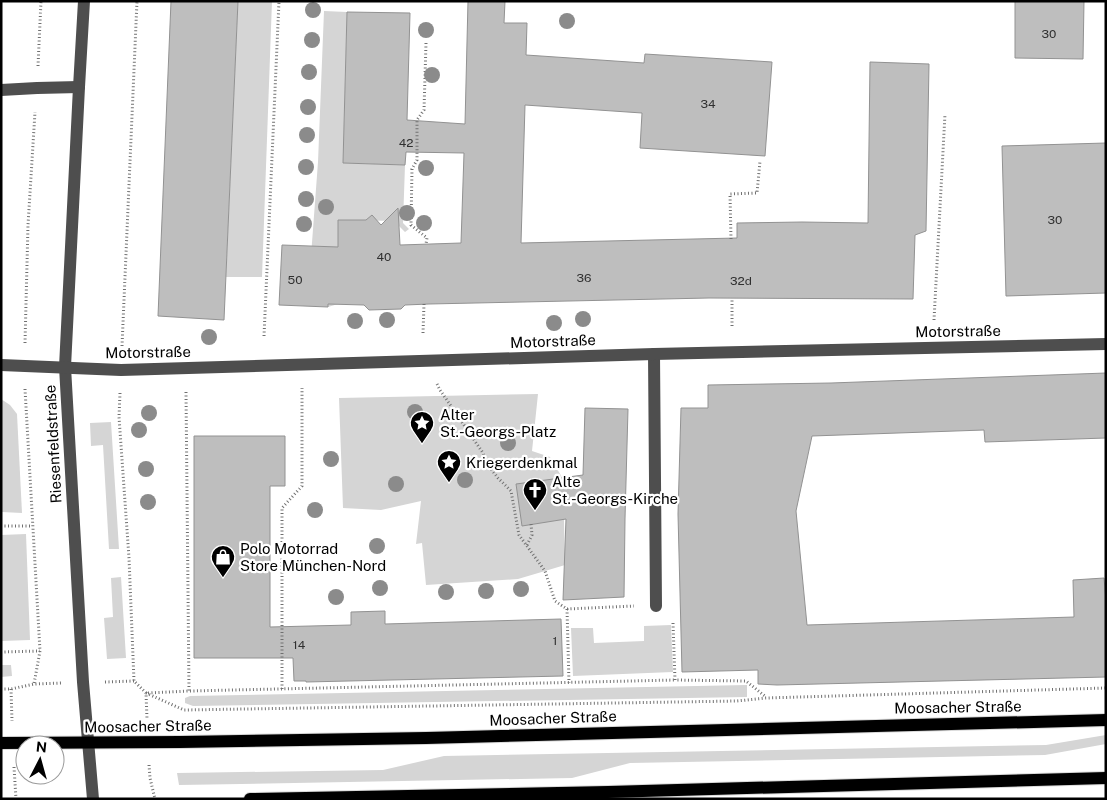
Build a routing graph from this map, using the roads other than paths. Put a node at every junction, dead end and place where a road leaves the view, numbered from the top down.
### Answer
1 (84, 1) edge
2 (79, 86) junction
3 (1, 90) edge
4 (1106, 344) edge
5 (654, 354) junction
6 (1, 365) edge
7 (65, 367) junction
8 (656, 606) road end
9 (1106, 720) edge
10 (1, 743) edge
11 (89, 743) junction
12 (1106, 778) edge
13 (93, 799) edge
14 (250, 799) edge

1 - 2 street, Riesenfeldstraße
2 - 3 street
2 - 7 street, Riesenfeldstraße
4 - 5 street, Motorstraße
5 - 7 street, Motorstraße
5 - 8 street
6 - 7 street, Motorstraße
7 - 11 street, Riesenfeldstraße
9 - 11 main road, Moosacher Straße
10 - 11 main road, Moosacher Straße
11 - 13 street, Riesenfeldstraße
12 - 14 main road

